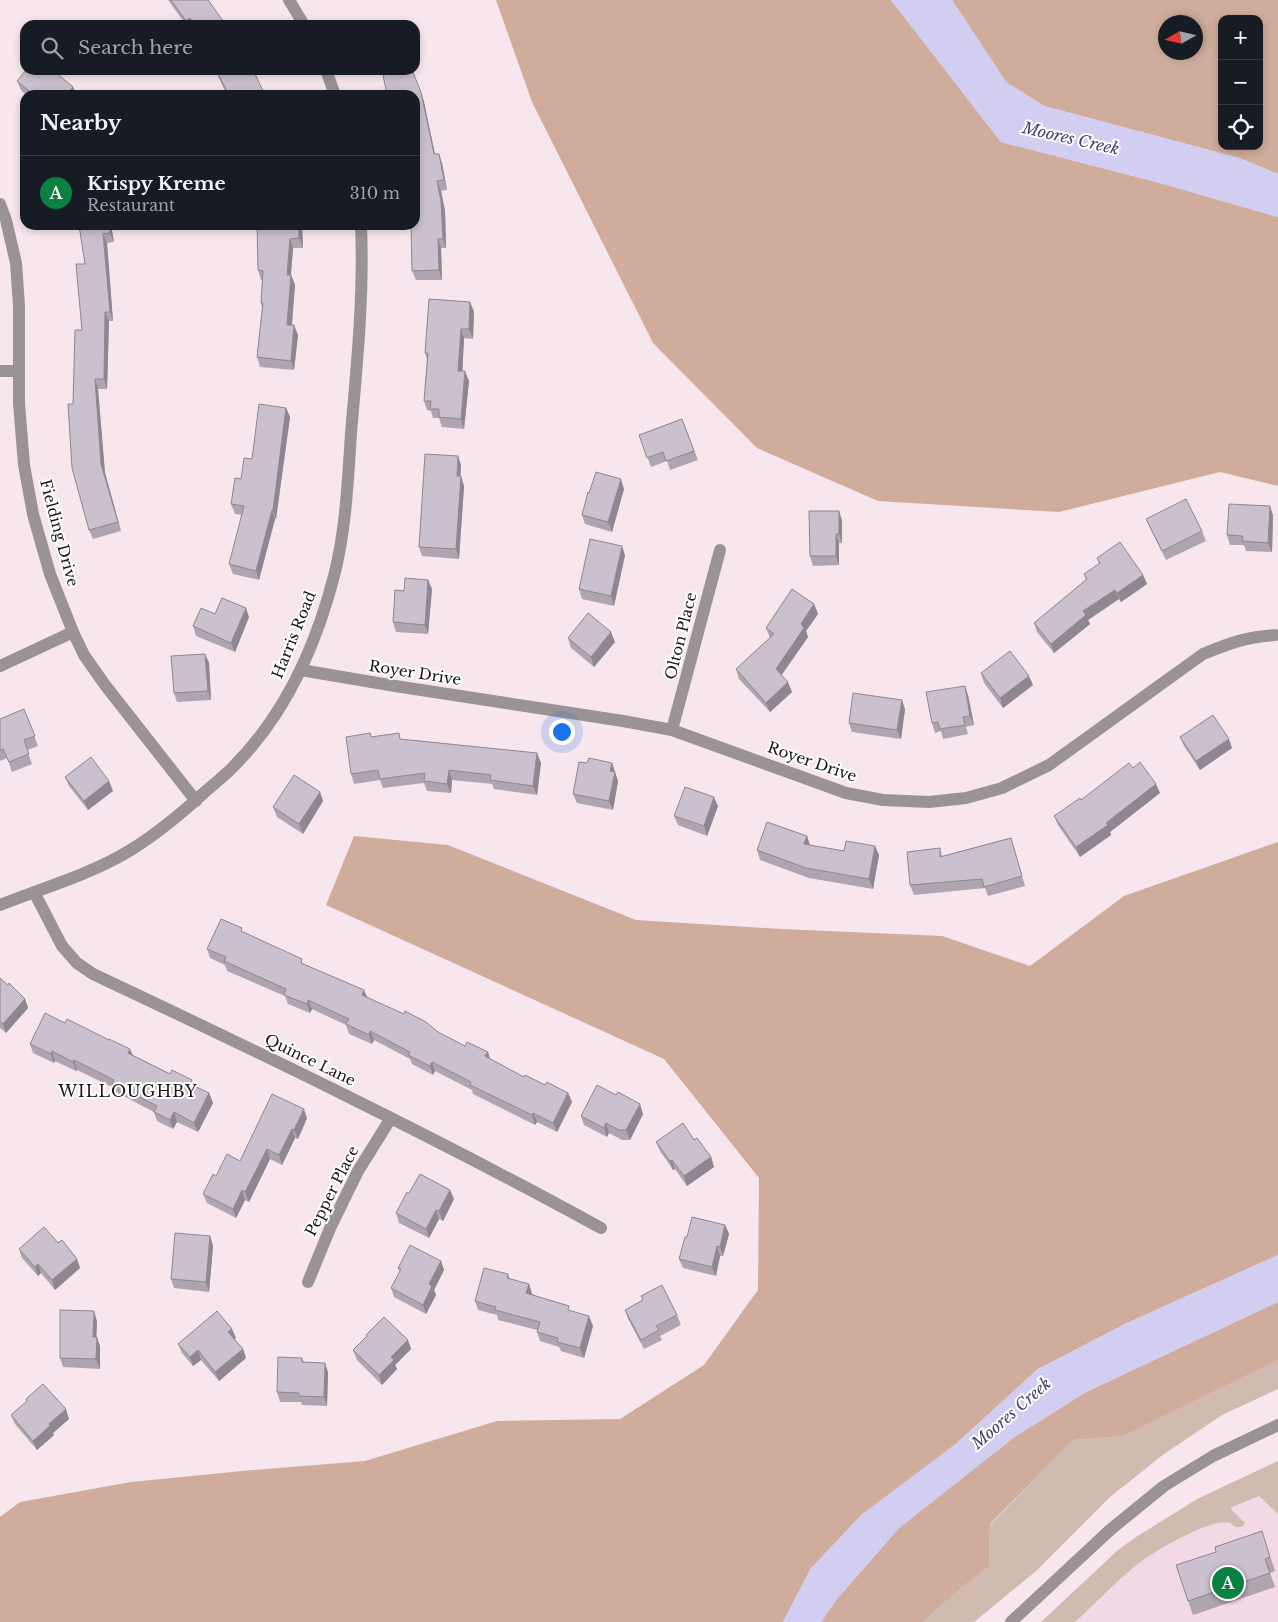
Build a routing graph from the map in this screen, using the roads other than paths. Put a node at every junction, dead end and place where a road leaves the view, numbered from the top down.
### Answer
1 (289, 0) edge
2 (301, 20) edge
3 (328, 75) edge
4 (333, 90) edge
5 (0, 204) edge
6 (361, 230) edge
7 (0, 371) edge
8 (18, 371) junction
9 (720, 550) dead end
10 (73, 632) junction
11 (1275, 635) dead end
12 (0, 666) edge
13 (301, 670) junction
14 (672, 730) junction
15 (196, 801) junction
16 (34, 892) junction
17 (0, 905) edge
18 (391, 1118) junction
19 (601, 1228) dead end
20 (308, 1282) dead end
21 (1278, 1425) edge
22 (1012, 1622) edge

1 - 2 street
3 - 4 street
5 - 8 street, Fielding Drive
6 - 13 street, Harris Road
7 - 8 street
8 - 10 street, Fielding Drive
9 - 14 street, Olton Place
10 - 12 street
10 - 15 street, Fielding Drive
11 - 14 street, Royer Drive
13 - 14 street, Royer Drive
13 - 15 street, Harris Road
15 - 16 street, Harris Road
16 - 17 street, Harris Road
16 - 18 street, Quince Lane
18 - 19 street, Quince Lane
18 - 20 street, Pepper Place
21 - 22 street

